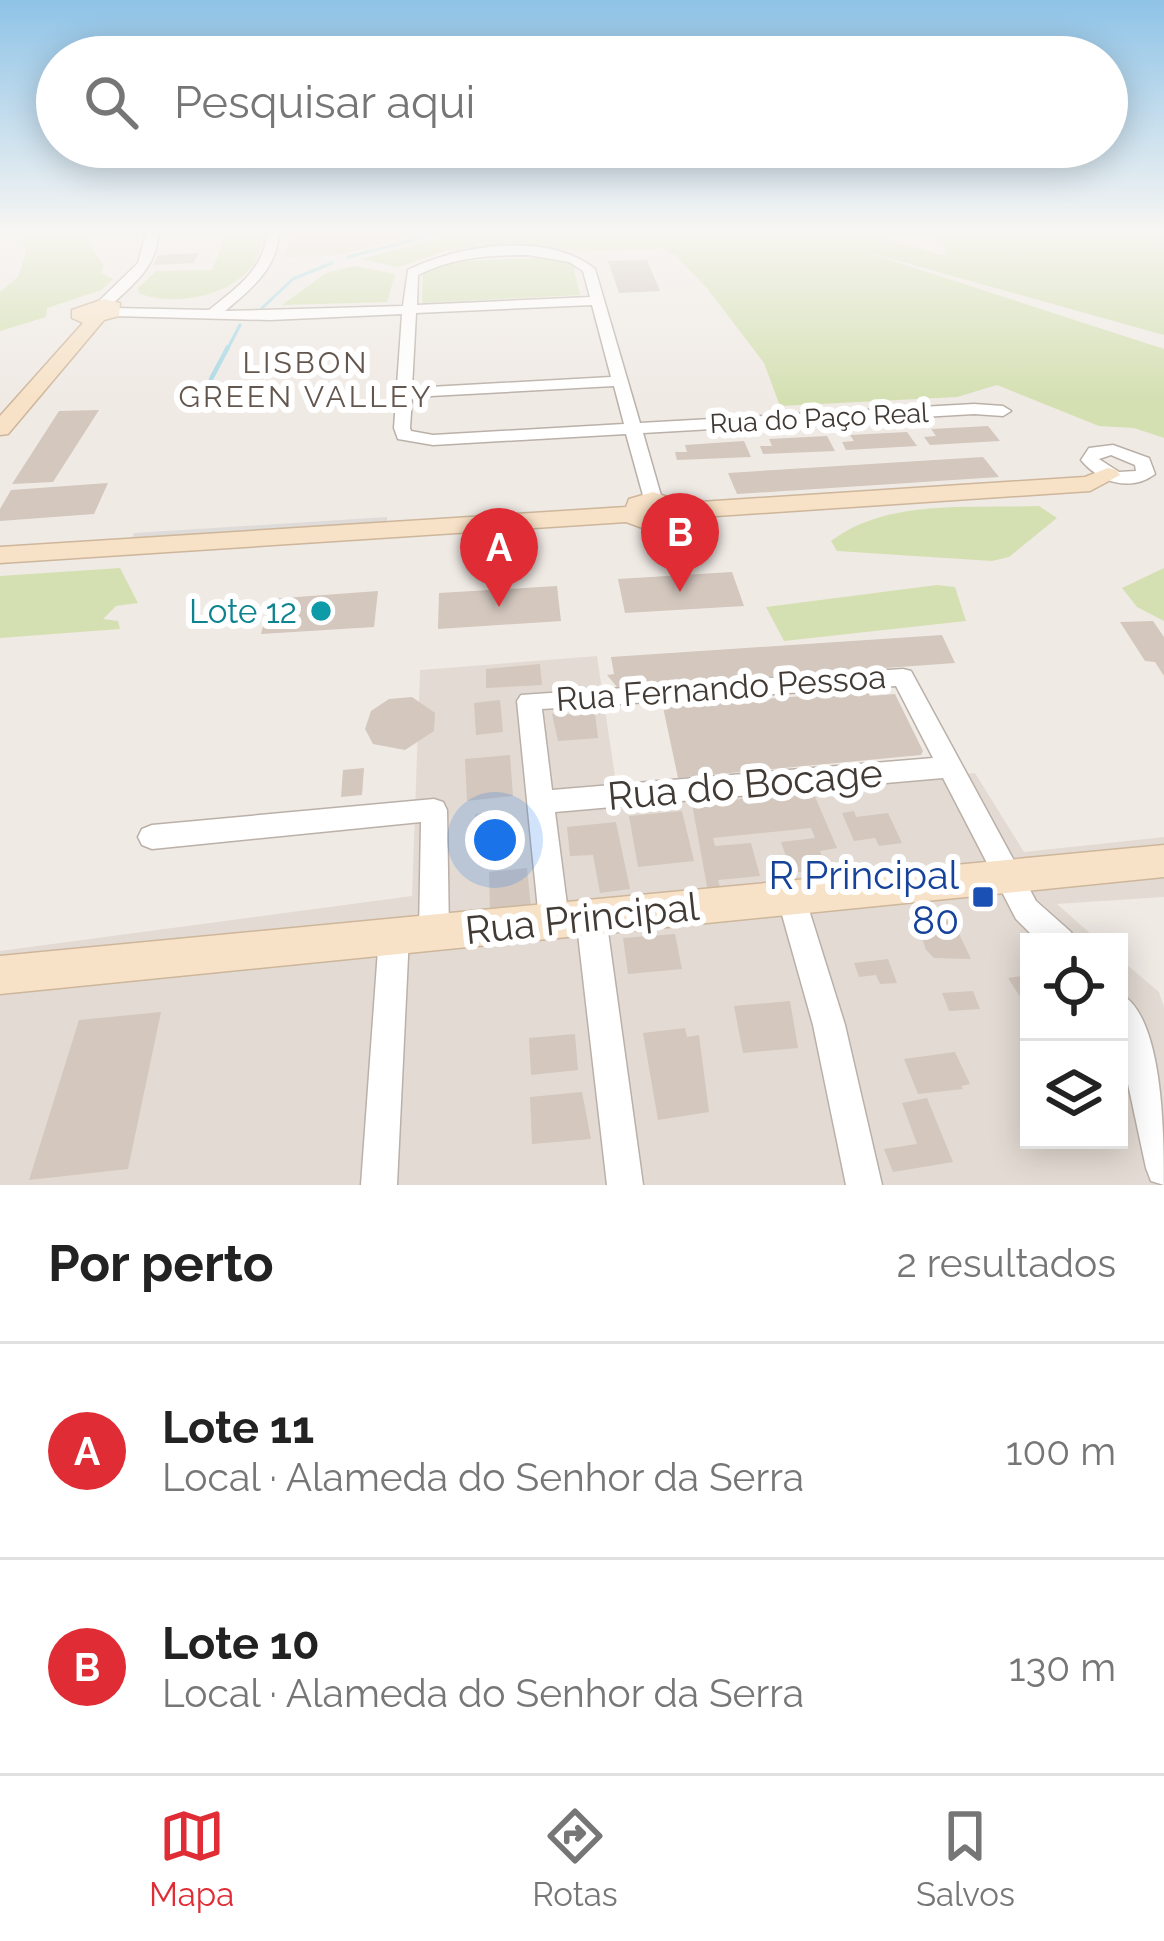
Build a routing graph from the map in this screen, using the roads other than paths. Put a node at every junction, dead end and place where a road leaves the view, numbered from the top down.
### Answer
1 (123, 288) edge
2 (242, 288) edge
3 (410, 288) edge
4 (594, 288) edge
5 (598, 301) junction
6 (408, 310) junction
7 (99, 314) junction
8 (211, 316) junction
9 (620, 381) junction
10 (404, 393) junction
11 (0, 408) edge
12 (1004, 411) dead end
13 (634, 429) junction
14 (0, 430) edge
15 (1164, 450) edge
16 (1108, 475) joint
17 (643, 507) junction
18 (0, 555) edge
19 (949, 767) junction
20 (540, 802) junction
21 (152, 837) dead end
22 (1164, 861) edge
23 (1007, 877) junction
24 (791, 897) junction
25 (572, 918) junction
26 (434, 932) junction
27 (1050, 933) edge
28 (394, 936) junction
29 (0, 974) edge
30 (1128, 1024) edge
31 (1159, 1127) edge
32 (1164, 1168) edge
33 (379, 1185) edge
34 (625, 1185) edge
35 (864, 1185) edge

1 - 7 street
2 - 8 street
3 - 6 street, Rua do Paço Real
4 - 5 street, Rua do Paço Real
5 - 6 street
5 - 9 street, Rua do Paço Real
6 - 8 street
6 - 10 street, Rua do Paço Real
7 - 8 street
7 - 11 street
7 - 14 street
9 - 10 street
9 - 13 street, Rua do Paço Real
10 - 13 street, Rua do Paço Real
12 - 13 street, Rua do Paço Real
13 - 17 street, Rua do Paço Real
15 - 16 street
16 - 17 street
17 - 18 street
19 - 20 street, Rua do Bocage
19 - 20 street, Rua Fernando Pessoa
19 - 23 street, Rua Fernando Pessoa
20 - 25 street
21 - 26 street
22 - 23 street, Rua Principal
23 - 24 street, Rua Principal
23 - 27 street, Rua Fernando Pessoa
24 - 25 street, Rua Principal
24 - 35 street
25 - 26 street, Rua Principal
25 - 34 street
26 - 28 street, Rua Principal
28 - 29 street, Rua Principal
28 - 33 street
30 - 31 street
31 - 32 street

